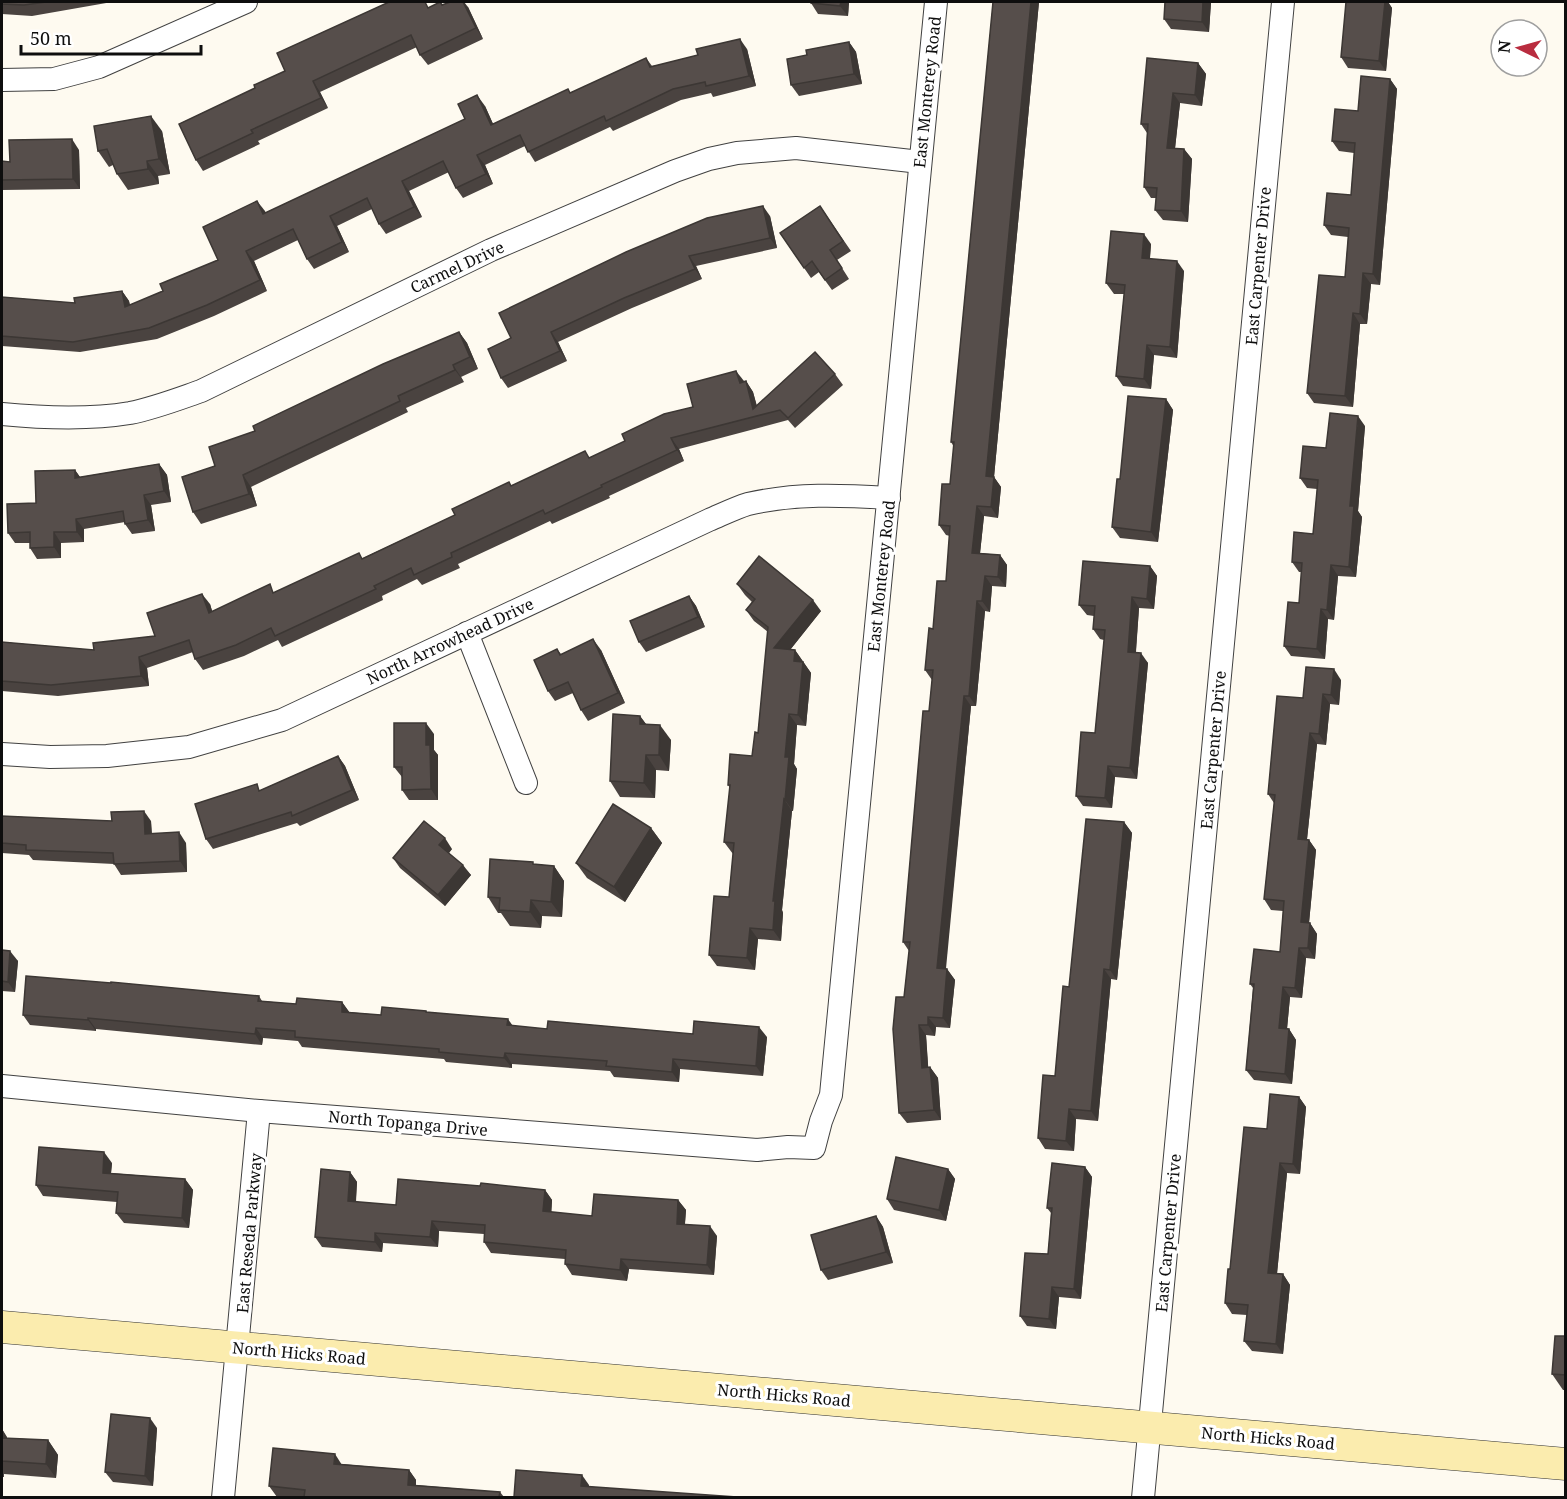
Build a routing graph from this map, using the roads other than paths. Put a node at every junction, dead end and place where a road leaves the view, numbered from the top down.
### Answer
1 (246, 2) edge
2 (936, 2) edge
3 (1282, 2) edge
4 (2, 80) edge
5 (920, 162) junction
6 (2, 414) edge
7 (889, 498) junction
8 (466, 633) junction
9 (2, 754) edge
10 (526, 783) dead end
11 (2, 1086) edge
12 (259, 1111) junction
13 (814, 1148) joint
14 (2, 1327) edge
15 (238, 1348) junction
16 (1150, 1427) junction
17 (1566, 1464) edge
18 (224, 1497) edge
19 (1143, 1497) edge

1 - 4 street
2 - 5 street, East Monterey Road
3 - 16 street, East Carpenter Drive
5 - 6 street, Carmel Drive
5 - 7 street, East Monterey Road
7 - 8 street, North Arrowhead Drive
7 - 13 street, East Monterey Road
8 - 9 street, North Arrowhead Drive
8 - 10 street
11 - 12 street, North Topanga Drive
12 - 13 street, North Topanga Drive
12 - 15 street, East Reseda Parkway
14 - 15 main road, North Hicks Road
15 - 16 main road, North Hicks Road
15 - 18 street, East Reseda Parkway
16 - 17 main road, North Hicks Road
16 - 19 street, East Carpenter Drive

